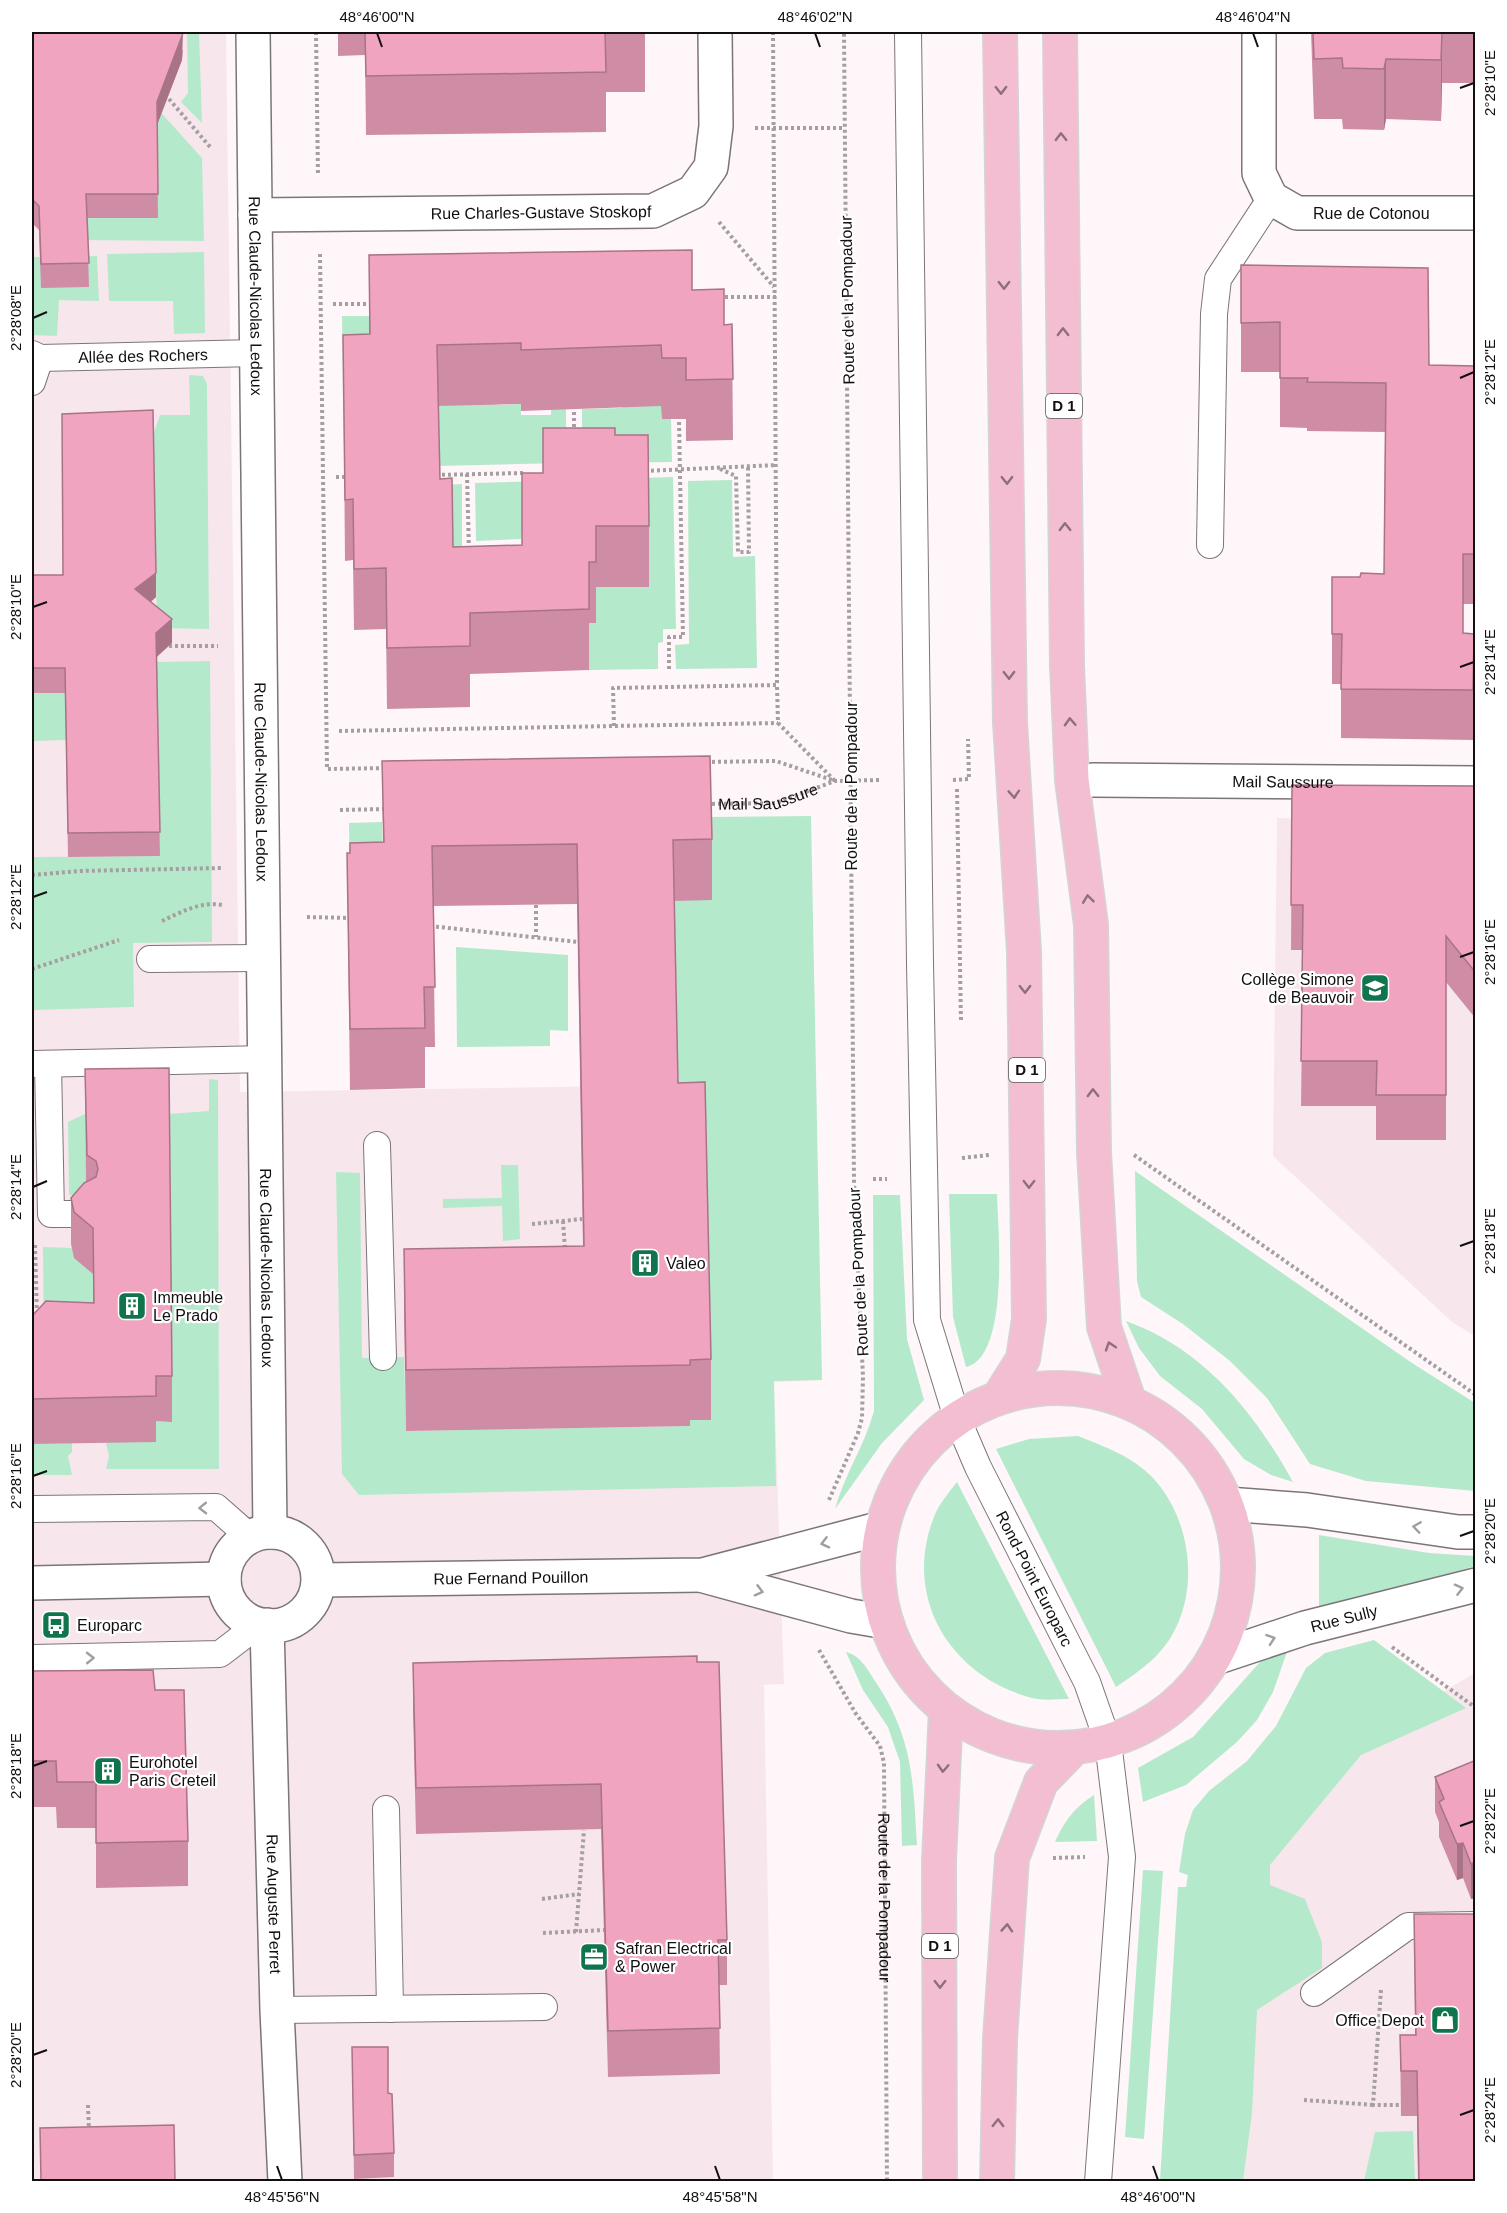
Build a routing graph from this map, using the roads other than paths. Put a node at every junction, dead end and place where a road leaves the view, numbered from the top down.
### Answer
1 (253, 32) edge
2 (715, 32) edge
3 (908, 32) edge
4 (1000, 32) edge
5 (1060, 32) edge
6 (1259, 32) edge
7 (1271, 198) junction
8 (1476, 213) edge
9 (255, 215) junction
10 (257, 353) junction
11 (36, 356) edge
12 (32, 382) edge
13 (1210, 545) dead end
14 (1093, 780) dead end
15 (1476, 783) edge
16 (264, 958) junction
17 (150, 959) dead end
18 (265, 1059) junction
19 (40, 1064) edge
20 (377, 1145) dead end
21 (83, 1214) edge
22 (382, 1357) dead end
23 (999, 1397) junction
24 (1129, 1401) junction
25 (957, 1418) junction
26 (1227, 1504) junction
27 (32, 1509) edge
28 (882, 1528) junction
29 (1476, 1532) edge
30 (260, 1535) junction
31 (702, 1575) junction
32 (224, 1580) junction
33 (319, 1580) junction
34 (32, 1583) edge
35 (1476, 1585) edge
36 (886, 1622) junction
37 (263, 1625) junction
38 (32, 1658) edge
39 (1215, 1658) junction
40 (946, 1710) junction
41 (1108, 1742) junction
42 (1074, 1748) junction
43 (386, 1809) dead end
44 (1476, 1925) edge
45 (1314, 1993) dead end
46 (544, 2007) dead end
47 (390, 2009) junction
48 (277, 2010) junction
49 (285, 2181) edge
50 (940, 2181) edge
51 (997, 2181) edge
52 (1098, 2181) edge

1 - 9 street, Rue Claude-Nicolas Ledoux
2 - 9 street, Rue Charles-Gustave Stoskopf
3 - 25 lane
4 -> 23 main road, D 1
24 -> 5 main road, D 1
6 - 7 street
7 - 8 street, Rue de Cotonou
7 - 13 lane
9 - 10 street, Rue Claude-Nicolas Ledoux
10 - 11 lane, Allée des Rochers
10 - 16 street, Rue Claude-Nicolas Ledoux
11 - 12 lane
14 - 15 street, Mail Saussure
16 - 17 lane
16 - 18 street, Rue Claude-Nicolas Ledoux
18 - 19 lane
18 - 30 street, Rue Claude-Nicolas Ledoux
19 - 21 lane
20 - 22 lane
23 - 24 main road
23 - 25 main road
24 - 26 main road
25 - 28 main road
25 - 41 lane, Rond-Point Europarc
29 -> 26 street
26 - 39 main road
30 -> 27 lane
28 -> 31 street, Rue Fernand Pouillon
28 - 36 main road
30 - 32 street
30 - 33 street
31 - 33 street, Rue Fernand Pouillon
31 -> 36 street, Rue Fernand Pouillon
32 - 34 street
32 - 37 street
33 - 37 street
39 -> 35 street, Rue Sully
36 - 40 main road
38 -> 37 lane
37 - 48 street, Rue Auguste Perret
39 - 41 main road
40 - 42 main road
40 -> 50 main road, D 1
41 - 42 main road
41 - 52 lane, Rond-Point Europarc
51 -> 42 main road
43 - 47 lane
44 - 45 lane
46 - 47 lane
47 - 48 lane
48 - 49 street, Rue Auguste Perret

